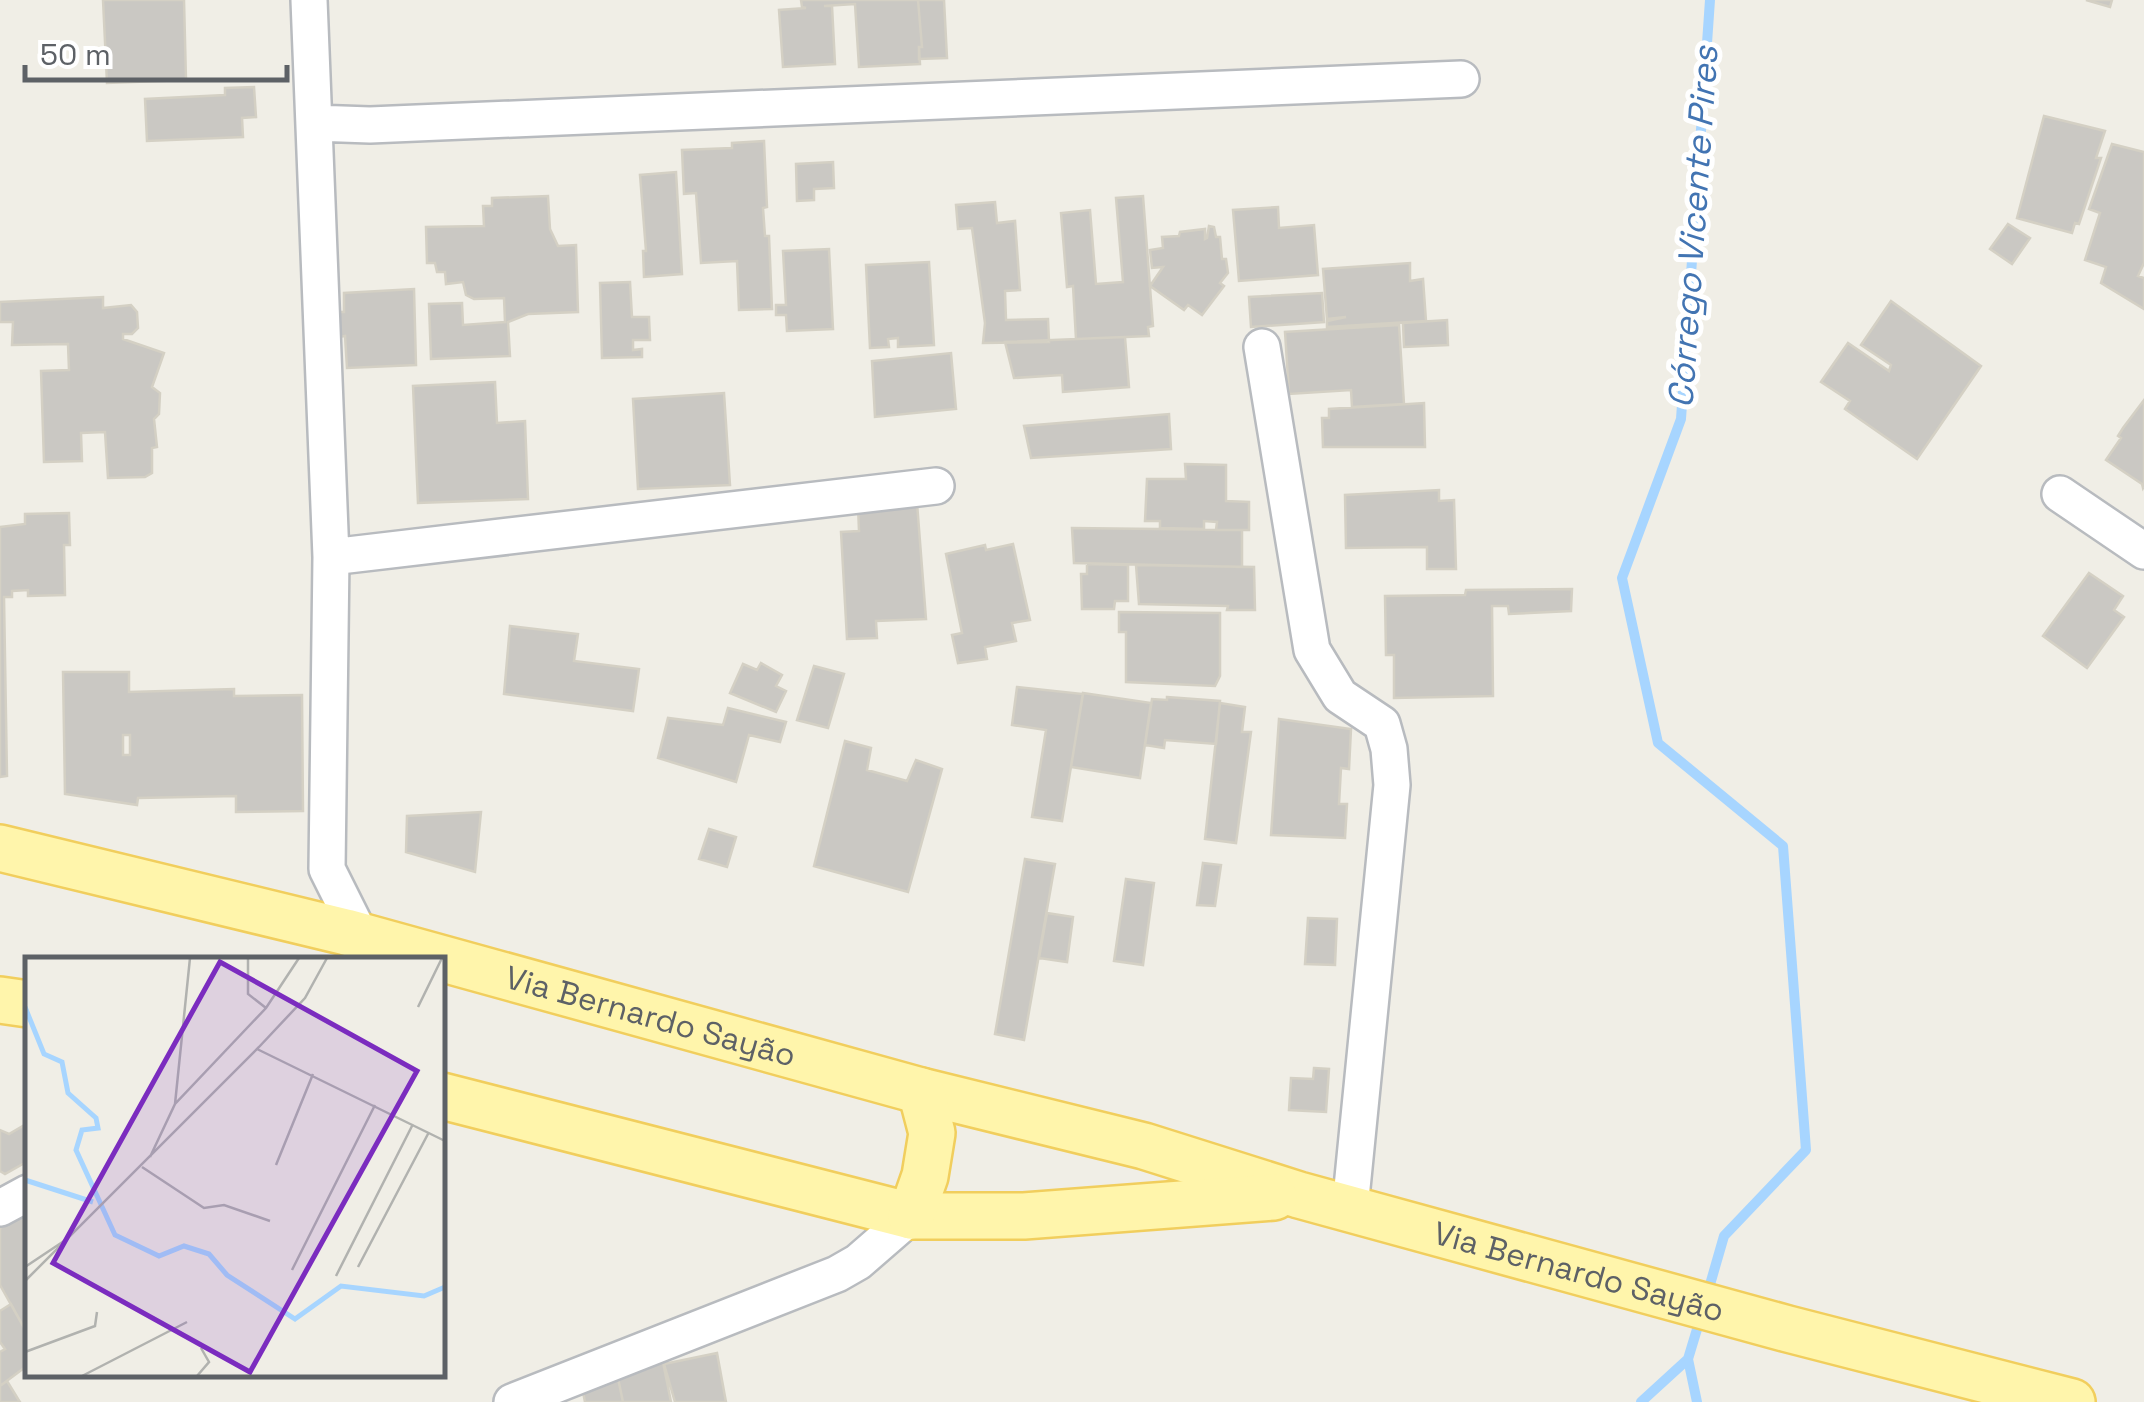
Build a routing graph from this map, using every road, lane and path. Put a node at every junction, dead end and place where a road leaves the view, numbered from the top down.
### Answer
1 (309, 0) edge
2 (1460, 79) dead end
3 (314, 123) junction
4 (1262, 347) dead end
5 (936, 486) dead end
6 (2060, 494) dead end
7 (2144, 551) edge
8 (331, 557) junction
9 (0, 848) edge
10 (326, 869) junction
11 (294, 920) junction
12 (361, 937) junction
13 (434, 957) edge
14 (445, 960) edge
15 (0, 1000) edge
16 (25, 1004) edge
17 (921, 1091) junction
18 (445, 1097) edge
19 (25, 1195) edge
20 (1300, 1195) junction
21 (0, 1208) edge
22 (1350, 1208) junction
23 (911, 1216) junction
24 (1860, 1347) junction
25 (512, 1402) edge
26 (1974, 1402) edge
27 (2072, 1402) edge

1 - 3 street
2 - 3 street
3 - 8 street
4 - 22 street
5 - 8 street
6 - 7 street
8 - 10 street
9 - 11 main road, Via Bernardo Sayão
10 - 11 street
10 - 12 street
11 - 12 main road, Via Bernardo Sayão
12 - 13 main road, Via Bernardo Sayão
14 - 17 main road, Via Bernardo Sayão
15 - 16 main road
17 - 20 main road, Via Bernardo Sayão
17 - 23 main road
18 - 23 main road, Via Bernardo Sayão
19 - 21 street
20 - 22 main road, Via Bernardo Sayão
20 - 23 main road, Via Bernardo Sayão
22 - 24 main road, Via Bernardo Sayão
23 - 25 street
24 - 26 main road, Via Bernardo Sayão
24 - 27 main road, Via Bernardo Sayão

